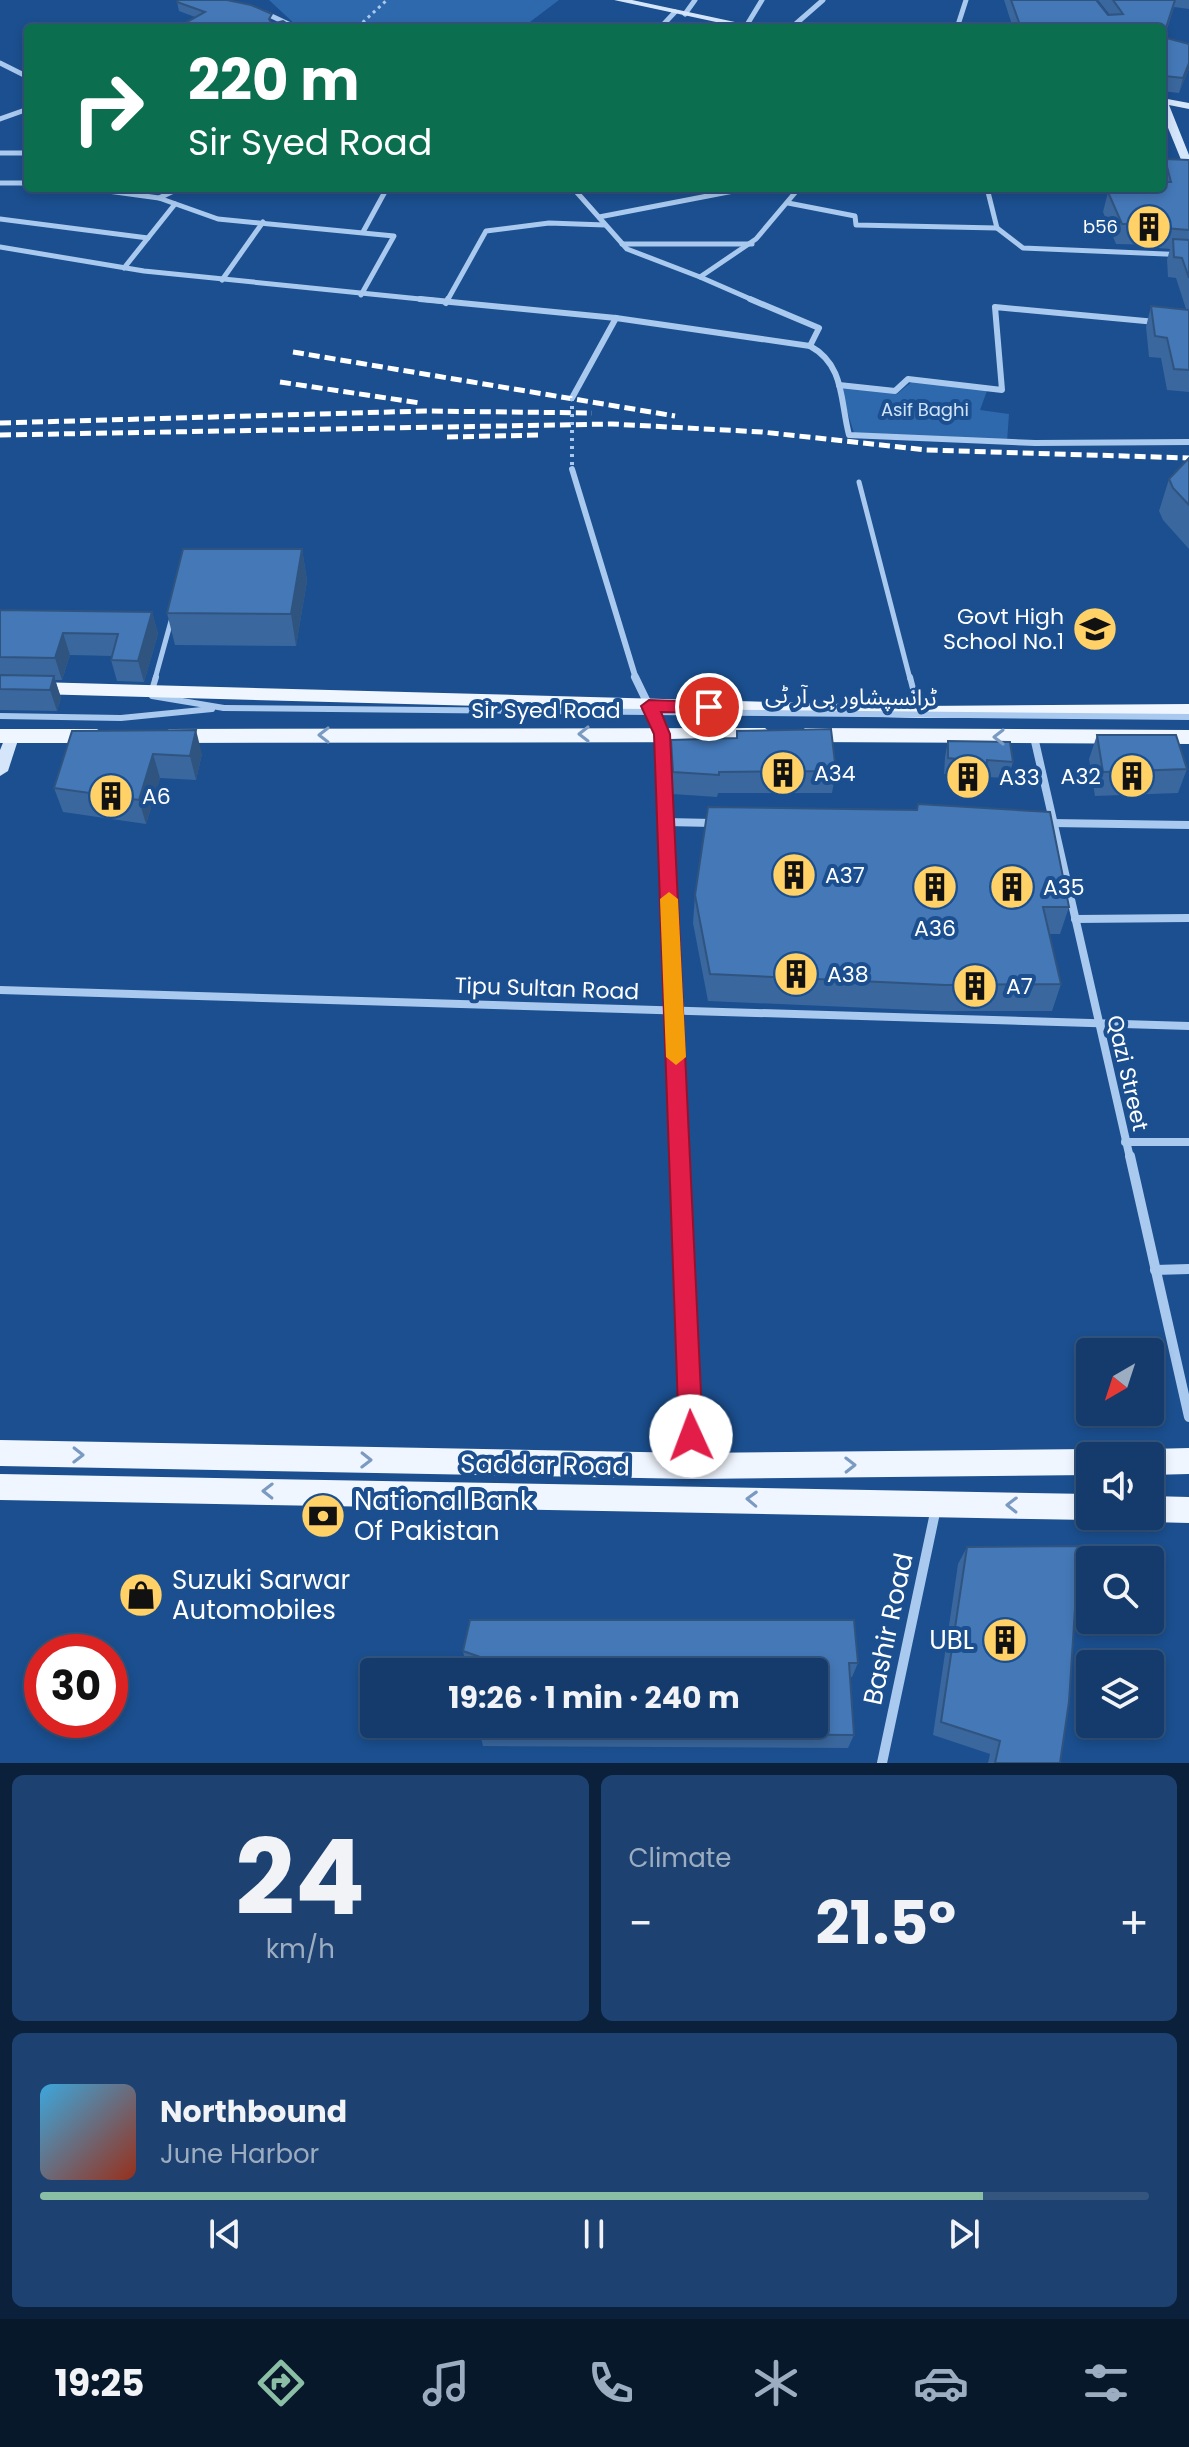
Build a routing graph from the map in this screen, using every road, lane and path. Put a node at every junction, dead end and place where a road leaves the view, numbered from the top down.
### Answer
1 (387, 0) edge
2 (618, 0) edge
3 (695, 0) edge
4 (762, 0) edge
5 (823, 0) edge
6 (966, 0) edge
7 (259, 11) edge
8 (680, 13) junction
9 (288, 22) junction
10 (284, 24) edge
11 (291, 24) edge
12 (361, 24) edge
13 (665, 24) edge
14 (735, 24) edge
15 (751, 24) edge
16 (796, 24) edge
17 (958, 24) edge
18 (0, 63) edge
19 (24, 75) edge
20 (1166, 102) edge
21 (1189, 106) edge
22 (24, 110) edge
23 (1166, 111) edge
24 (0, 119) edge
25 (0, 153) edge
26 (24, 153) edge
27 (1189, 167) edge
28 (0, 183) edge
29 (24, 183) edge
30 (115, 192) edge
31 (172, 192) edge
32 (385, 192) edge
33 (577, 192) edge
34 (722, 192) edge
35 (796, 192) edge
36 (988, 192) edge
37 (159, 198) junction
38 (788, 203) junction
39 (175, 204) junction
40 (599, 217) junction
41 (0, 219) edge
42 (263, 222) junction
43 (605, 225) junction
44 (997, 228) junction
45 (363, 232) junction
46 (148, 238) junction
47 (622, 244) junction
48 (752, 244) junction
49 (0, 247) edge
50 (1189, 255) edge
51 (124, 268) junction
52 (700, 277) junction
53 (222, 280) junction
54 (361, 295) junction
55 (446, 303) junction
56 (616, 318) junction
57 (1159, 322) edge
58 (810, 346) junction
59 (839, 385) junction
60 (572, 398) joint
61 (1189, 442) edge
62 (572, 469) joint
63 (859, 482) dead end
64 (172, 618) edge
65 (0, 688) edge
66 (152, 690) junction
67 (649, 706) junction
68 (224, 708) junction
69 (1189, 710) edge
70 (919, 712) junction
71 (0, 716) edge
72 (1189, 717) edge
73 (662, 734) junction
74 (6, 736) edge
75 (1034, 737) junction
76 (1189, 737) edge
77 (0, 771) edge
78 (666, 822) junction
79 (728, 823) edge
80 (1038, 823) edge
81 (1053, 823) junction
82 (1189, 825) edge
83 (1189, 918) edge
84 (1075, 919) junction
85 (0, 990) edge
86 (674, 1010) junction
87 (1098, 1024) junction
88 (1189, 1026) edge
89 (1125, 1142) junction
90 (1189, 1142) edge
91 (1189, 1269) edge
92 (1155, 1270) junction
93 (1189, 1417) edge
94 (0, 1453) edge
95 (1189, 1461) edge
96 (1076, 1462) edge
97 (1164, 1462) edge
98 (692, 1466) junction
99 (0, 1487) edge
100 (937, 1504) junction
101 (1076, 1507) edge
102 (1164, 1509) edge
103 (1189, 1510) edge
104 (882, 1763) edge

1 - 12 path
2 - 8 street
3 - 8 street
4 - 15 street
5 - 16 street
6 - 17 street
7 - 9 street
8 - 13 street
8 - 14 street
9 - 10 street
9 - 11 street
18 - 19 street
20 - 21 street
22 - 24 street
23 - 27 street
25 - 26 street
28 - 29 street
30 - 37 street
31 - 37 street
32 - 45 street
33 - 40 street
34 - 40 street
35 - 38 street
36 - 44 street
37 - 39 street
38 - 44 street
38 - 48 street
39 - 42 street
39 - 46 street
40 - 43 street
41 - 46 street
42 - 45 street
42 - 53 street
43 - 47 street
43 - 55 street
44 - 50 street
45 - 54 street
46 - 51 street
47 - 48 street
47 - 52 street
48 - 52 street
49 - 51 street
51 - 53 street
52 - 58 street
53 - 54 street
54 - 55 street
55 - 56 street
56 - 58 street
56 - 60 street
57 - 59 street
58 - 59 street
59 - 61 street
60 - 62 path, bridge
62 - 67 street
63 - 70 lane
64 - 66 lane
65 - 66 main road, Sir Syed Road
65 - 68 lane, ٹرانسپشاور بی آر ٹی
66 - 67 main road, Sir Syed Road
67 - 70 main road, Sir Syed Road
67 - 73 main road
68 - 71 lane, ٹرانسپشاور بی آر ٹی
68 - 72 lane, ٹرانسپشاور بی آر ٹی, bridge
69 - 70 main road, Sir Syed Road
73 -> 74 main road, Sir Syed Road
75 -> 73 main road, Sir Syed Road
73 - 78 street
74 - 77 street
75 - 76 main road, Sir Syed Road
75 - 81 street, Qazi Street
78 - 79 street
78 - 86 street
80 - 81 street
81 - 82 street
81 - 84 street, Qazi Street
83 - 84 street
84 - 87 street, Qazi Street
85 - 86 street, Tipu Sultan Road
86 - 87 street, Tipu Sultan Road
86 - 98 street
87 - 88 street, Tipu Sultan Road
87 - 89 street, Qazi Street
89 - 90 street
89 - 92 street, Qazi Street
91 - 92 street
92 - 93 street, Qazi Street
94 -> 98 main road, Saddar Road
95 - 97 main road
98 -> 96 main road, Saddar Road
100 -> 99 main road, Saddar Road
101 -> 100 main road, Saddar Road
100 - 104 street, Bashir Road
102 - 103 main road

